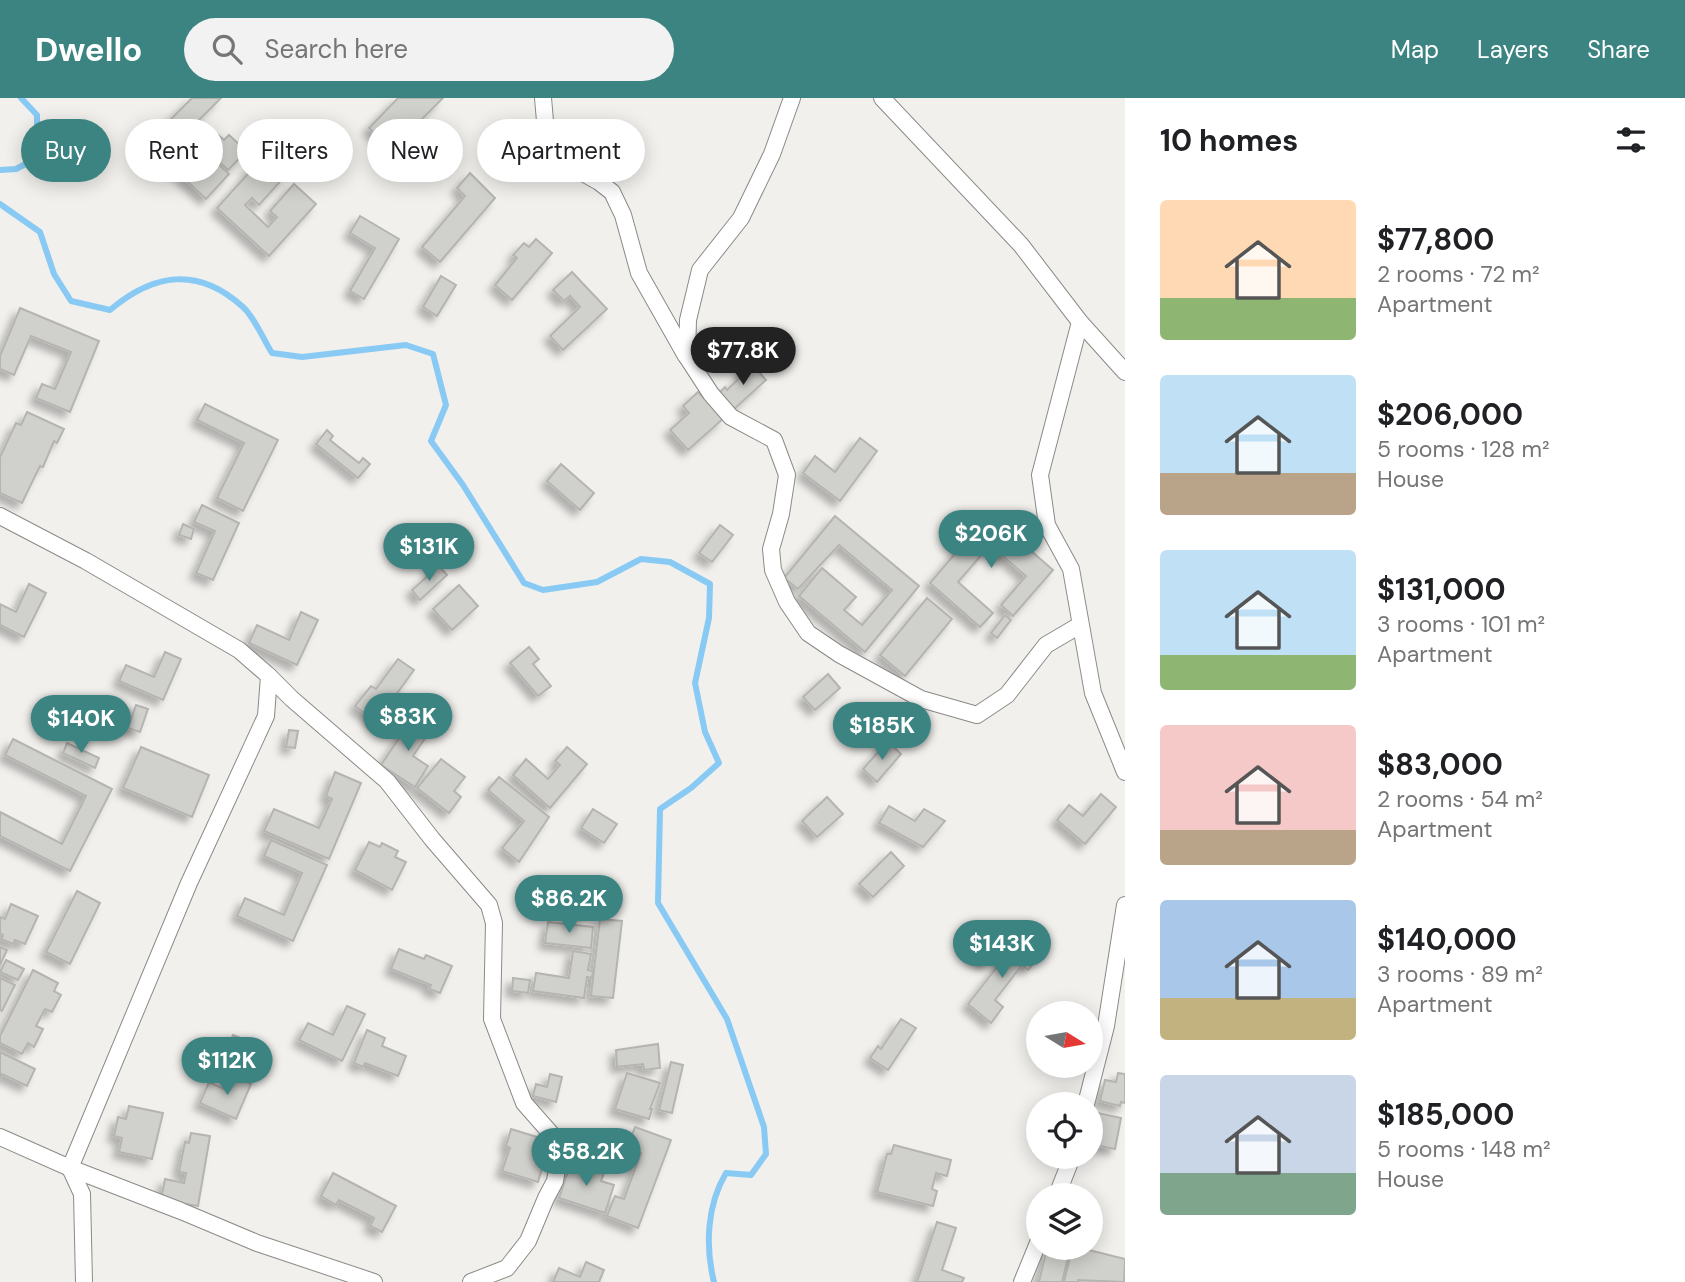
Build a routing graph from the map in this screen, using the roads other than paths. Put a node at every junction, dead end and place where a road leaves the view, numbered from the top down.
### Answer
1 (543, 98) edge
2 (792, 98) edge
3 (882, 98) edge
4 (1080, 322) junction
5 (687, 357) junction
6 (1125, 372) edge
7 (0, 516) edge
8 (1080, 625) junction
9 (270, 676) junction
10 (1125, 772) edge
11 (1125, 905) edge
12 (1089, 1092) edge
13 (0, 1137) edge
14 (69, 1168) junction
15 (1031, 1260) edge
16 (351, 1279) edge
17 (84, 1282) edge
18 (374, 1282) edge
19 (471, 1282) edge
20 (1022, 1282) edge

1 - 5 street
2 - 5 street
3 - 4 street
4 - 6 street
4 - 8 street
5 - 8 street
7 - 9 street
8 - 10 street
9 - 14 street
9 - 19 street
11 - 12 street
13 - 14 street
14 - 16 street
14 - 17 street
15 - 20 street
16 - 18 street

